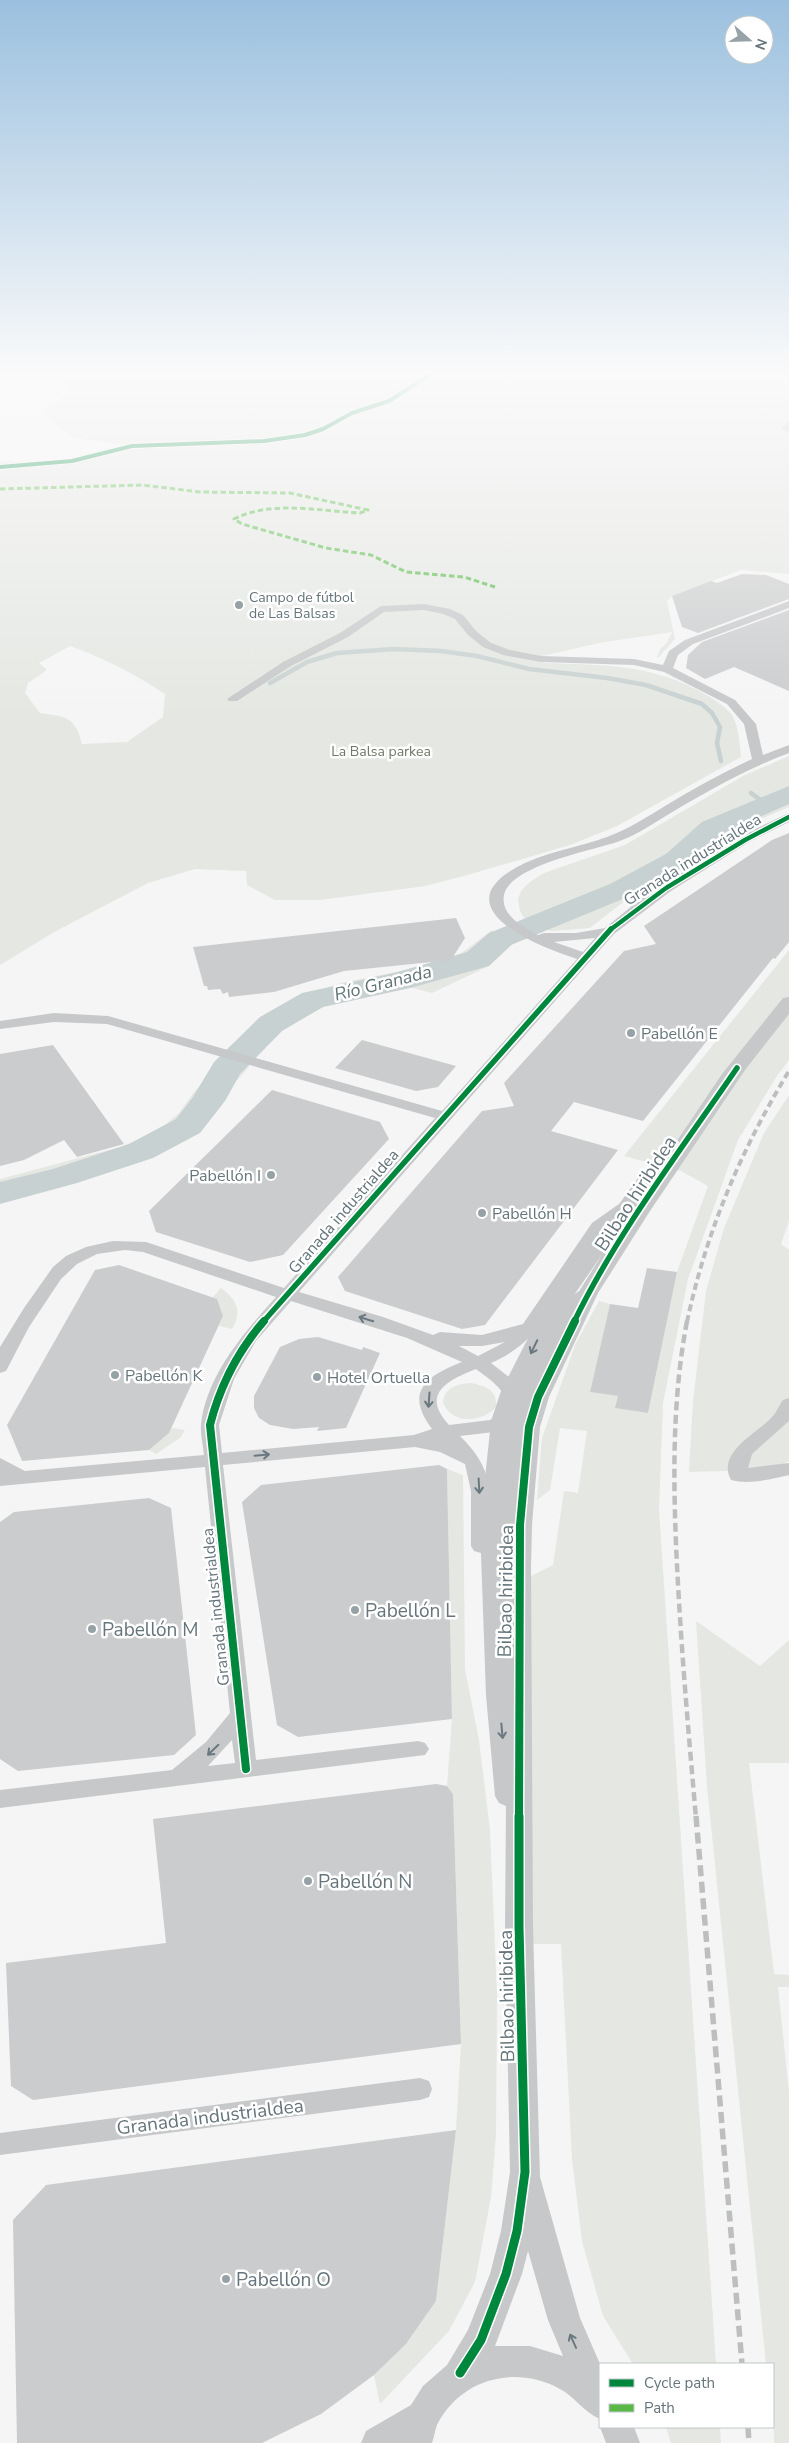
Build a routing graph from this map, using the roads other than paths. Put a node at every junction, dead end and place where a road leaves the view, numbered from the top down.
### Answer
1 (789, 604) edge
2 (667, 669) junction
3 (233, 699) dead end
4 (789, 748) edge
5 (758, 759) junction
6 (789, 817) edge
7 (609, 931) junction
8 (529, 935) junction
9 (584, 957) junction
10 (789, 1002) edge
11 (0, 1025) edge
12 (737, 1068) junction
13 (444, 1116) junction
14 (625, 1207) junction
15 (588, 1293) junction
16 (288, 1294) junction
17 (532, 1324) junction
18 (413, 1333) junction
19 (478, 1364) junction
20 (0, 1367) edge
21 (789, 1404) edge
22 (511, 1406) junction
23 (446, 1431) junction
24 (416, 1441) junction
25 (214, 1459) junction
26 (0, 1464) edge
27 (475, 1464) junction
28 (789, 1469) edge
29 (22, 1478) junction
30 (0, 1480) edge
31 (520, 1566) junction
32 (499, 1695) junction
33 (240, 1714) junction
34 (418, 1749) dead end
35 (246, 1769) junction
36 (176, 1778) junction
37 (0, 1798) edge
38 (519, 1927) junction
39 (420, 2089) dead end
40 (0, 2144) edge
41 (525, 2172) junction
42 (460, 2373) junction
43 (599, 2400) edge
44 (599, 2401) edge
45 (617, 2428) edge
46 (419, 2430) edge
47 (378, 2443) edge
48 (623, 2443) edge

1 - 2 street
2 - 3 street
2 - 5 street
4 - 5 street
5 - 8 street
6 - 7 street, Granada industrialdea
7 - 8 street
7 - 9 street, Granada industrialdea
8 - 9 street
9 - 13 street, Granada industrialdea
10 - 12 street, Bilbao hiribidea
11 - 13 street
12 - 14 street, Bilbao hiribidea
12 - 15 street, Bilbao hiribidea
13 - 16 street, Granada industrialdea
14 - 17 street
14 -> 22 street, Bilbao hiribidea
15 - 22 street
15 - 31 street, Bilbao hiribidea
18 -> 16 street, Granada industrialdea
16 - 20 street, Granada industrialdea
16 - 25 street, Granada industrialdea
17 - 18 street
17 - 19 street
18 - 19 street
19 - 22 street
19 -> 23 street
21 - 28 street
22 - 23 street
22 - 31 street
22 - 32 street, Bilbao hiribidea
23 - 24 street
23 - 27 street
25 -> 24 street
24 - 27 street
25 - 29 street
25 - 33 street, Granada industrialdea
26 - 29 street
27 -> 32 street
29 - 30 street
31 - 38 street, Bilbao hiribidea
32 -> 38 street, Bilbao hiribidea
33 - 35 street, Granada industrialdea
33 -> 36 street
34 - 35 street
35 - 36 street
36 - 37 street
38 - 41 street, Bilbao hiribidea
39 - 40 street, Granada industrialdea
41 - 42 street
43 -> 41 street
42 - 44 street
42 - 46 street
45 - 48 street
46 - 47 street

